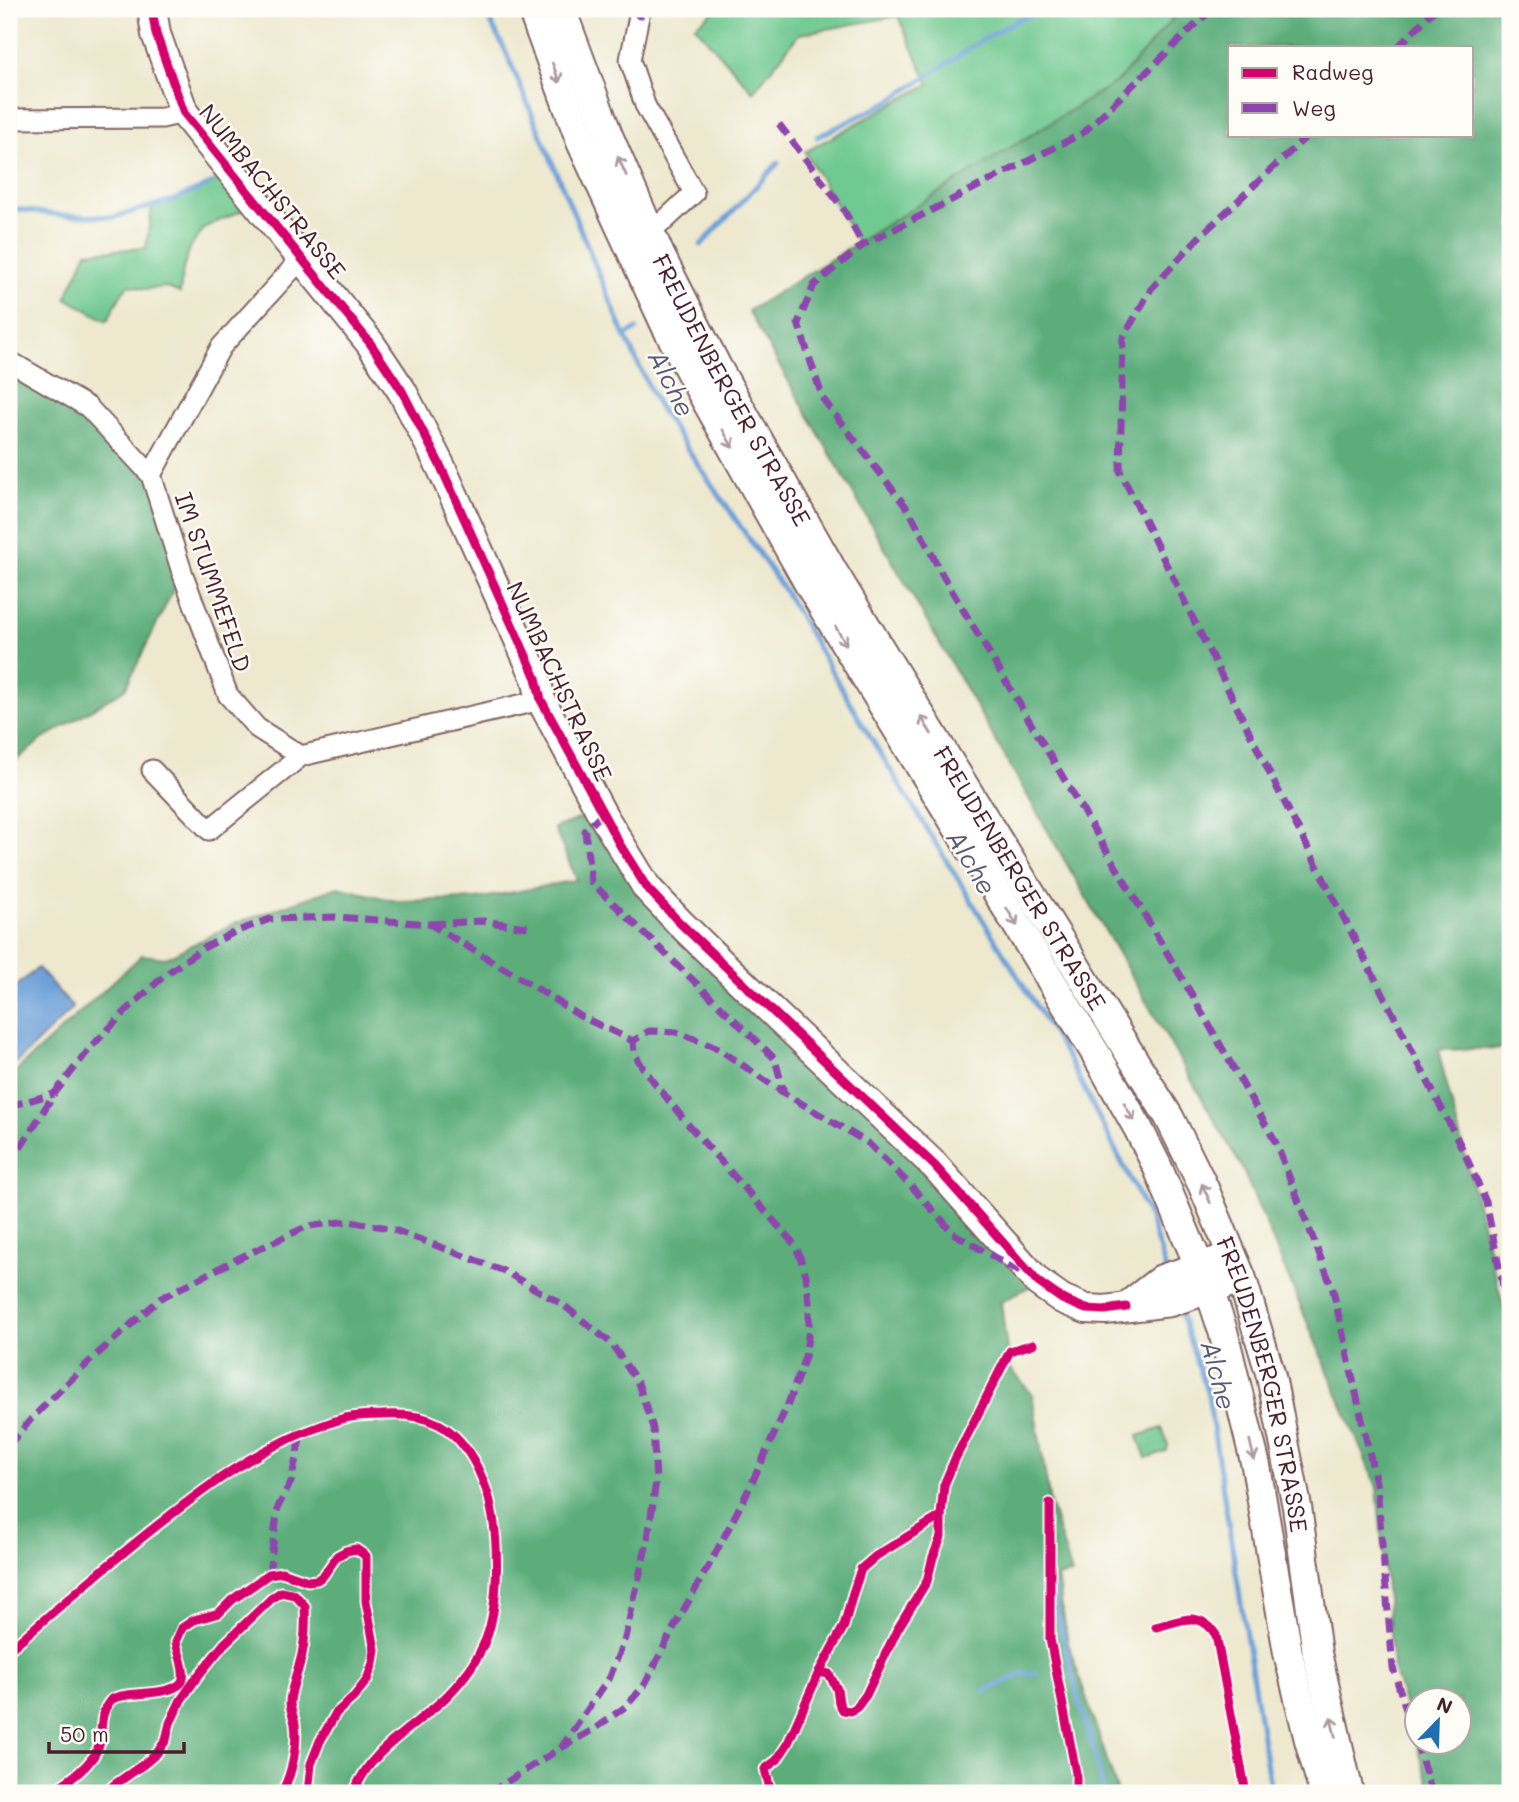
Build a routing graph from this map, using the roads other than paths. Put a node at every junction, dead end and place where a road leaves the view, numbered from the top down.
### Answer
1 (152, 9) edge
2 (532, 9) edge
3 (561, 9) edge
4 (639, 16) dead end
5 (184, 113) junction
6 (9, 119) edge
7 (649, 229) junction
8 (301, 259) junction
9 (9, 361) edge
10 (213, 361) joint
11 (151, 475) junction
12 (541, 700) junction
13 (301, 756) junction
14 (152, 770) dead end
15 (1238, 1267) junction
16 (1204, 1278) junction
17 (1324, 1793) edge
18 (1349, 1793) edge

1 - 5 main road, NUMBACHSTRASSE
2 -> 16 main road, FREUDENBERGER STRASSE
7 -> 3 main road, FREUDENBERGER STRASSE
4 - 7 street
5 - 6 street
5 - 8 main road, NUMBACHSTRASSE
15 -> 7 main road, FREUDENBERGER STRASSE
8 - 10 street, NUMBACHSTRASSE
8 - 12 main road, NUMBACHSTRASSE
9 - 11 street, IM STUMMEFELD
10 - 11 street, IM STUMMEFELD
11 - 13 street, IM STUMMEFELD
12 - 13 street
12 - 16 main road, NUMBACHSTRASSE
13 - 14 street
15 - 16 main road, NUMBACHSTRASSE
18 -> 15 main road, FREUDENBERGER STRASSE
16 -> 17 main road, FREUDENBERGER STRASSE

